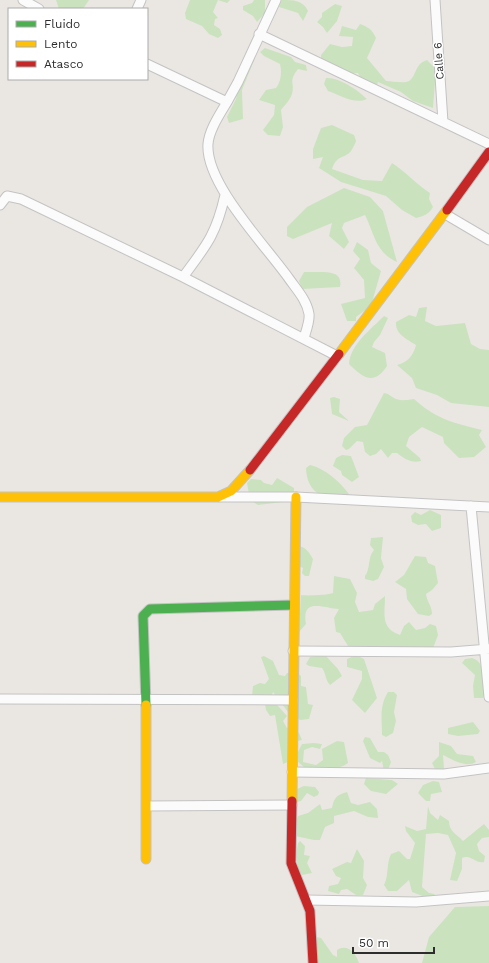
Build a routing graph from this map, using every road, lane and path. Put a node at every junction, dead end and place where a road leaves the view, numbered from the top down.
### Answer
1 (23, 0) edge
2 (276, 0) edge
3 (435, 0) edge
4 (37, 8) edge
5 (259, 34) junction
6 (148, 64) edge
7 (227, 102) junction
8 (443, 122) junction
9 (489, 144) edge
10 (489, 152) edge
11 (225, 195) junction
12 (0, 205) edge
13 (445, 214) junction
14 (489, 240) edge
15 (183, 277) junction
16 (304, 338) junction
17 (338, 356) junction
18 (0, 497) edge
19 (218, 497) junction
20 (296, 497) junction
21 (471, 506) junction
22 (489, 507) edge
23 (294, 605) junction
24 (487, 649) edge
25 (293, 651) junction
26 (489, 697) edge
27 (0, 699) edge
28 (146, 699) junction
29 (293, 700) junction
30 (489, 768) edge
31 (292, 772) junction
32 (292, 805) junction
33 (147, 806) junction
34 (146, 859) dead end
35 (489, 896) edge
36 (306, 900) junction
37 (313, 963) edge

1 - 4 street
2 - 5 street
3 - 8 street, Calle 6
5 - 7 street
5 - 8 street
6 - 7 street
7 - 11 street
8 - 9 street
10 - 13 street
11 - 15 street
11 - 16 street
12 - 15 street
13 - 14 street
13 - 17 street
15 - 16 street
16 - 17 street
17 - 19 street
18 - 19 street
19 - 20 street
20 - 21 street
20 - 23 street
21 - 22 street
21 - 24 street
23 - 25 street
23 - 28 street
24 - 25 street
24 - 26 street
25 - 29 street
27 - 28 street
28 - 29 street
28 - 33 street
29 - 31 street
30 - 31 street
31 - 32 street
32 - 33 street
32 - 36 street
33 - 34 street
35 - 36 street
36 - 37 street

